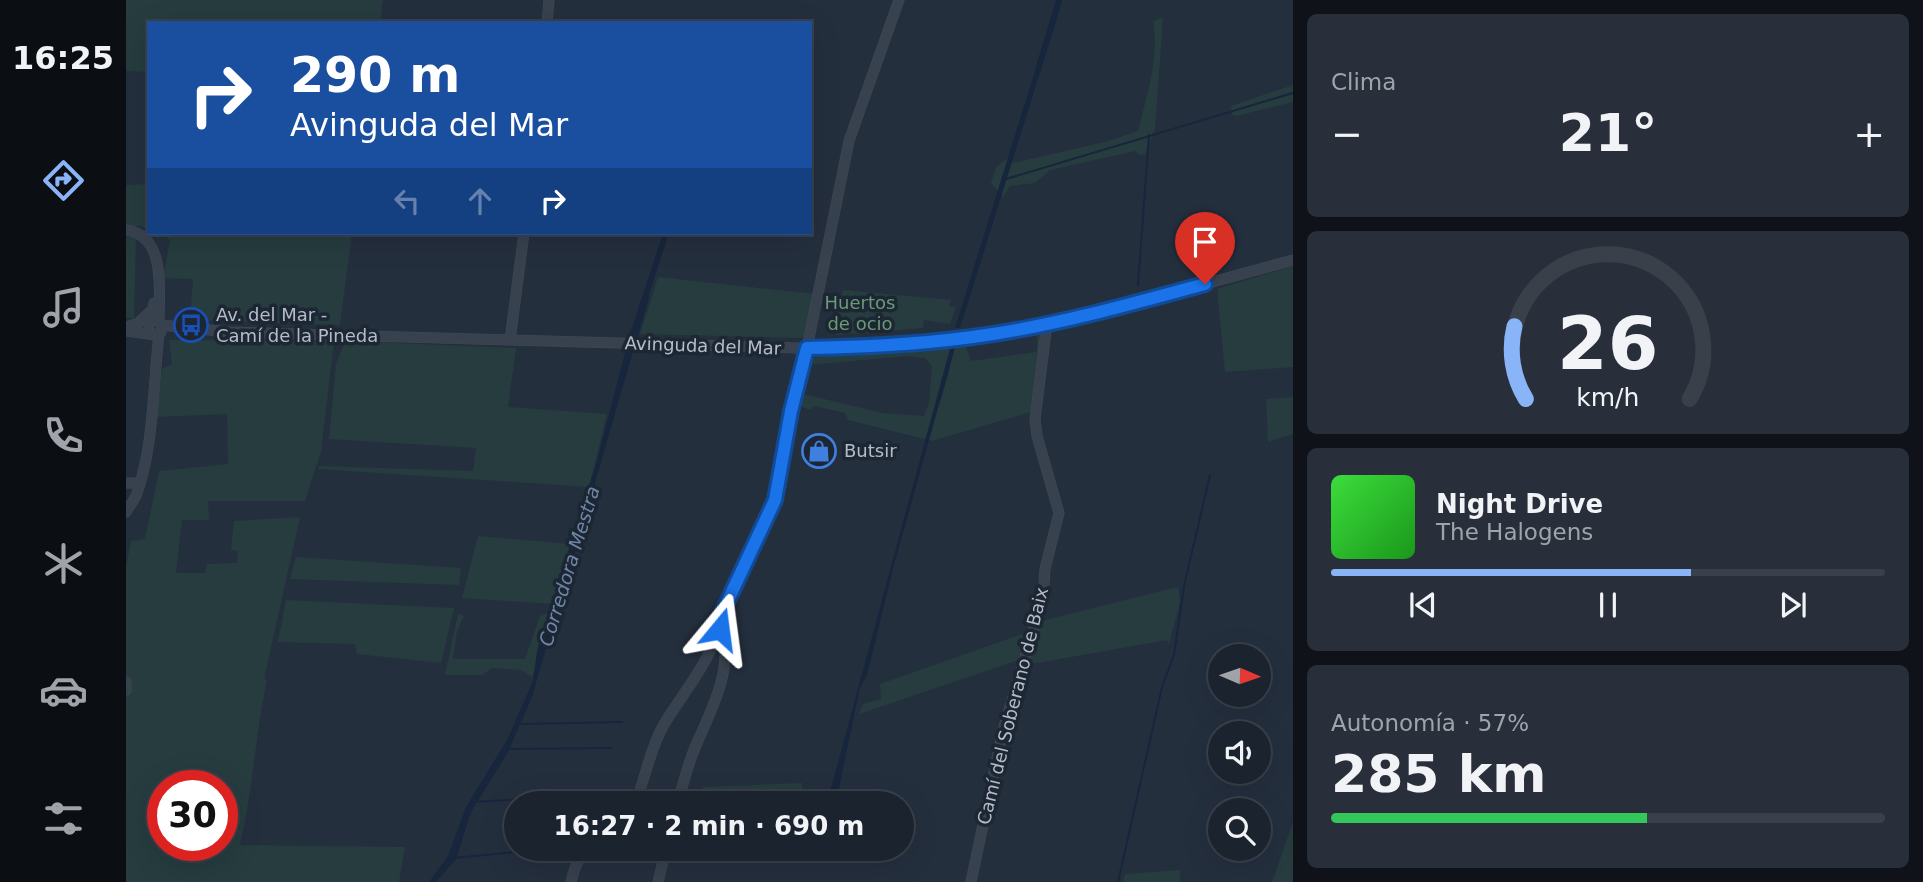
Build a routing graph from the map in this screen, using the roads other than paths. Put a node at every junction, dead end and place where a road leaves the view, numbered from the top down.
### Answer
1 (549, 0) edge
2 (899, 0) edge
3 (547, 21) edge
4 (126, 230) edge
5 (524, 235) edge
6 (1293, 260) edge
7 (157, 292) junction
8 (153, 310) junction
9 (1046, 324) junction
10 (156, 328) junction
11 (126, 329) edge
12 (510, 340) junction
13 (807, 348) junction
14 (126, 482) edge
15 (139, 483) junction
16 (126, 512) edge
17 (720, 629) junction
18 (126, 682) edge
19 (126, 690) edge
20 (639, 791) edge
21 (681, 791) edge
22 (578, 861) edge
23 (663, 861) edge
24 (571, 882) edge
25 (658, 882) edge
26 (971, 882) edge

1 - 3 street
2 - 13 street
4 - 7 street
5 - 12 street
6 - 9 street, Avinguda del Mar
7 - 8 street
7 - 10 street
8 - 10 street
8 - 11 street
9 - 13 street, Avinguda del Mar
9 - 26 street, Camí del Soberano de Baix
10 - 11 street, Avinguda del Mar
10 - 12 street, Avinguda del Mar
10 - 15 street
12 - 13 street, Avinguda del Mar
13 - 17 street
14 - 15 street
15 - 16 street
17 - 20 street
17 - 21 street
18 - 19 street
22 - 24 street
23 - 25 street

